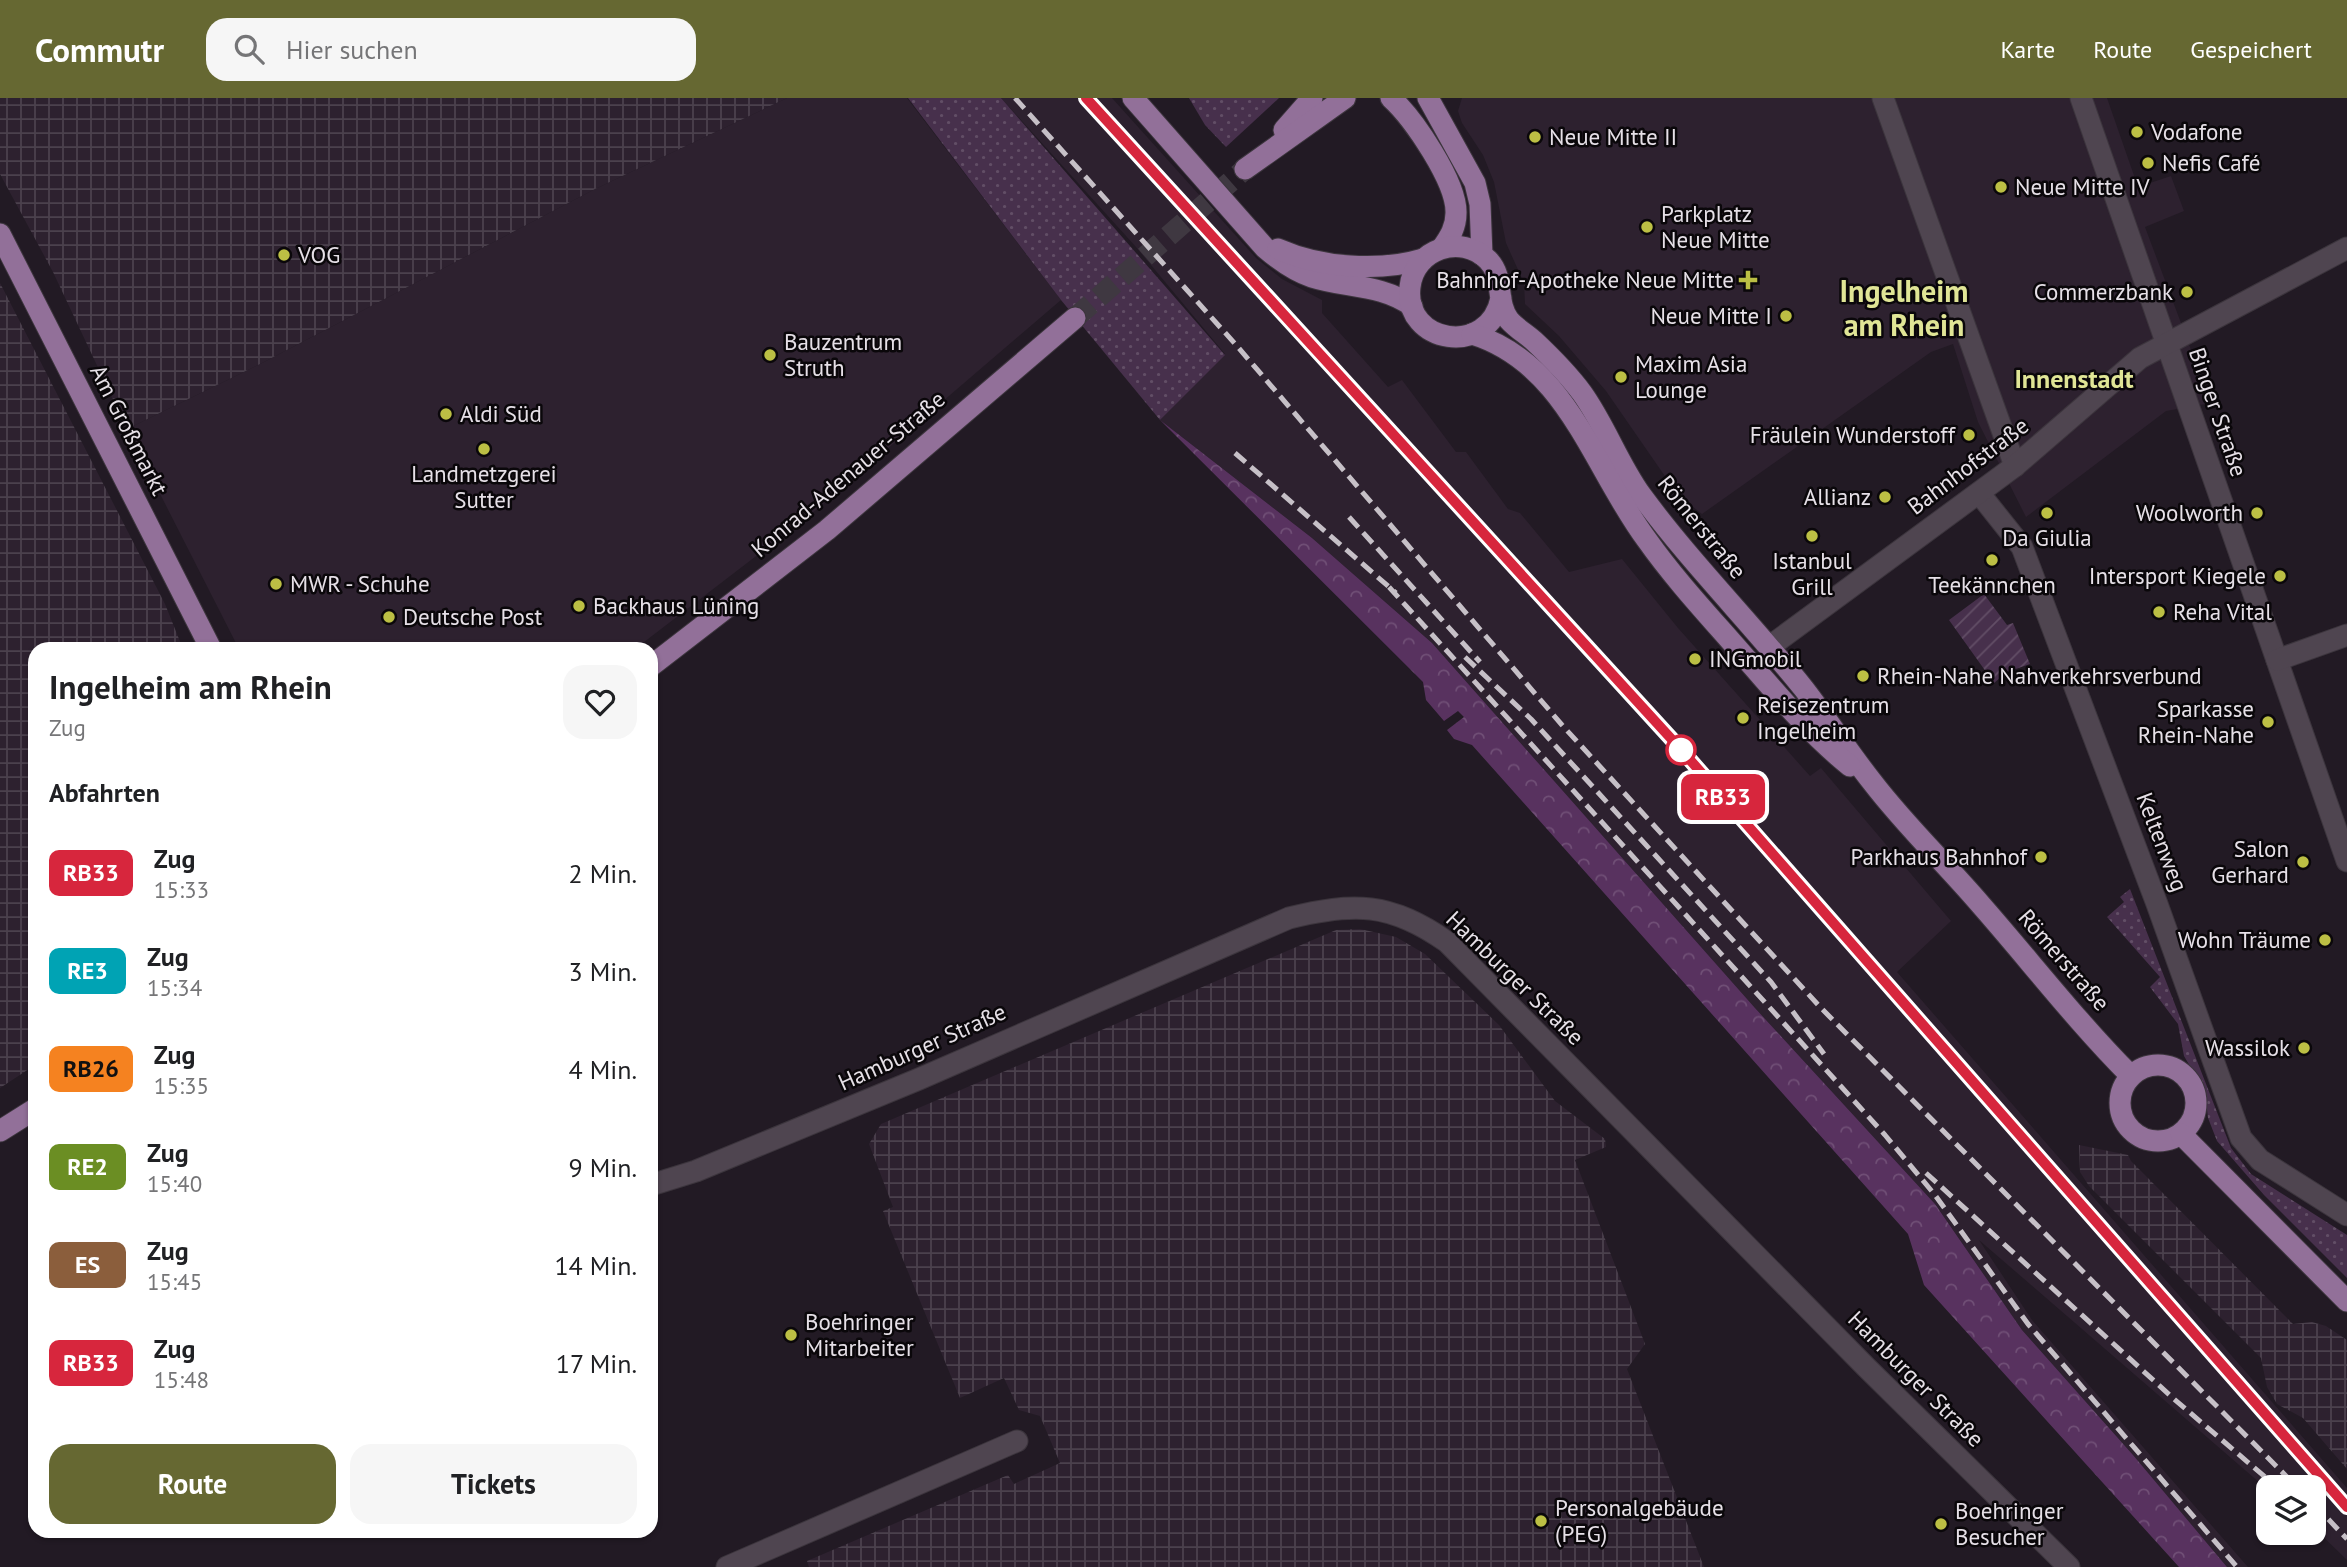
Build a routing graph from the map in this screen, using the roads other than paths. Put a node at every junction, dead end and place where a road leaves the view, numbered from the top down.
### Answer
1 (1133, 98) edge
2 (1312, 98) edge
3 (1345, 98) edge
4 (1391, 98) edge
5 (1428, 98) edge
6 (1884, 98) edge
7 (2081, 98) edge
8 (1264, 152) junction
9 (1245, 169) tunnel mouth
10 (0, 234) edge
11 (1253, 234) junction
12 (2347, 248) edge
13 (1432, 253) junction
14 (1482, 255) junction
15 (1501, 298) junction
16 (1412, 306) junction
17 (1075, 318) tunnel mouth
18 (1472, 334) junction
19 (2166, 345) junction
20 (2015, 467) junction
21 (1979, 493) junction
22 (2347, 635) edge
23 (207, 642) edge
24 (1769, 647) junction
25 (2277, 660) junction
26 (658, 661) edge
27 (1874, 784) junction
28 (2347, 861) edge
29 (2131, 1076) junction
30 (28, 1113) edge
31 (0, 1131) edge
32 (2181, 1134) junction
33 (658, 1183) edge
34 (2347, 1214) edge
35 (2347, 1301) edge
36 (1017, 1441) dead end
37 (727, 1567) edge
38 (2069, 1567) edge

1 - 11 main road
2 - 8 main road
3 - 8 main road
4 - 13 main road
5 - 14 main road, Römerstraße
6 - 20 street
7 - 19 street, Binger Straße
8 - 9 main road
10 - 23 main road, Am Großmarkt
11 - 13 main road
11 - 16 main road
12 - 19 street, Bahnhofstraße
13 - 14 main road
13 - 16 main road
14 - 15 main road, Römerstraße
15 - 18 main road
15 - 24 main road, Römerstraße
16 - 18 main road, Römerstraße
17 - 26 main road, Konrad-Adenauer-Straße
18 - 27 main road, Römerstraße
19 - 20 street, Bahnhofstraße
19 - 25 street, Binger Straße
20 - 21 street, Bahnhofstraße
21 - 24 street, Bahnhofstraße
21 - 34 street, Keltenweg
22 - 25 street
24 - 27 main road, Römerstraße
25 - 28 street, Binger Straße
27 - 29 main road, Römerstraße
29 - 32 main road
29 - 32 main road
30 - 31 main road
32 - 35 main road
33 - 38 street, Hamburger Straße
36 - 37 street

